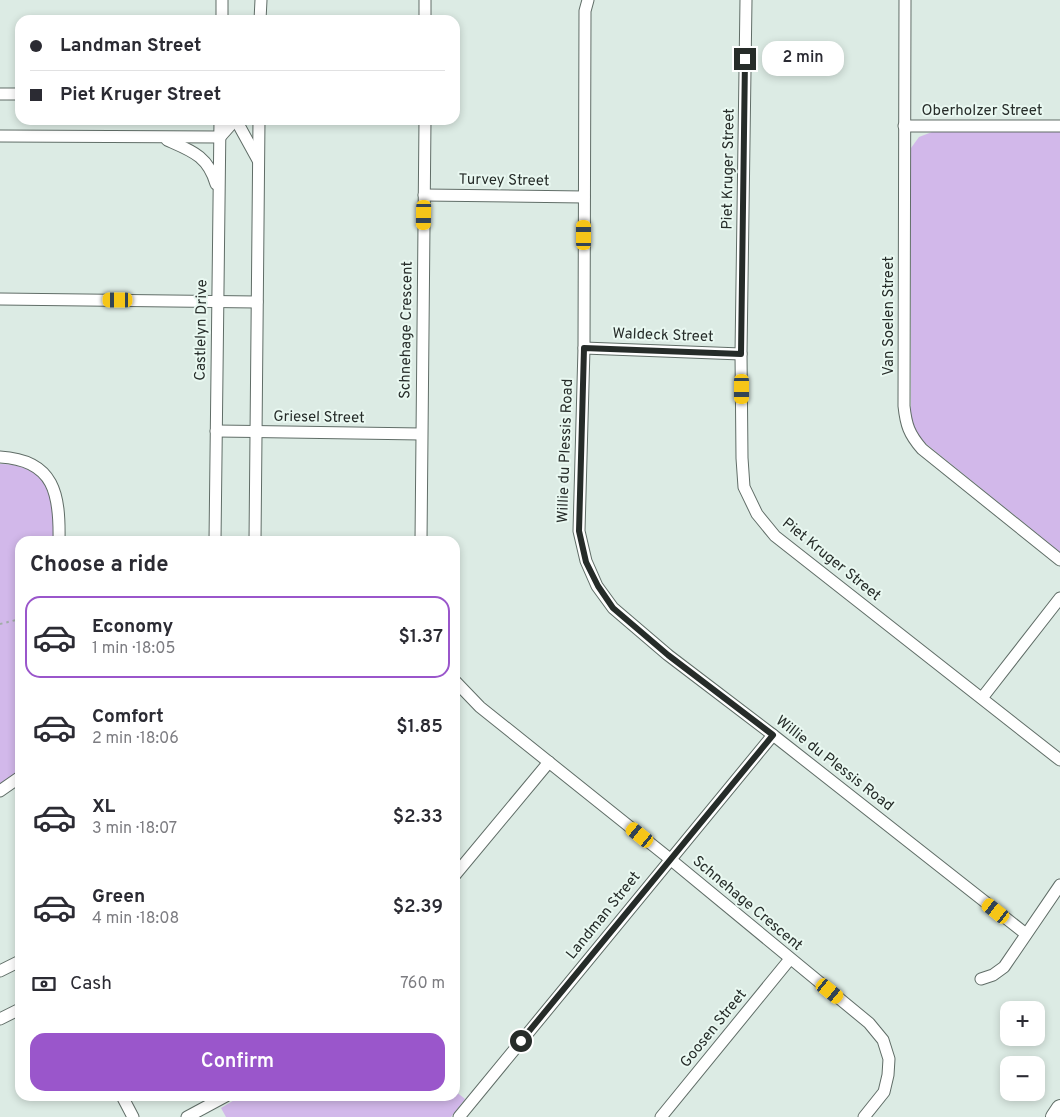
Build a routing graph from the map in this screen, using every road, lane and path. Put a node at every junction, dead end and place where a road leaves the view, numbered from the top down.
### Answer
1 (222, 0) edge
2 (261, 0) edge
3 (425, 0) edge
4 (588, 0) edge
5 (746, 0) edge
6 (905, 0) edge
7 (222, 15) edge
8 (260, 15) edge
9 (425, 15) edge
10 (0, 94) edge
11 (15, 94) edge
12 (220, 125) edge
13 (231, 125) edge
14 (238, 125) edge
15 (259, 125) edge
16 (425, 125) edge
17 (904, 126) junction
18 (1060, 126) edge
19 (0, 136) edge
20 (220, 137) junction
21 (163, 138) junction
22 (259, 160) junction
23 (218, 193) junction
24 (424, 195) junction
25 (584, 197) junction
26 (0, 299) edge
27 (217, 301) junction
28 (257, 302) junction
29 (584, 348) junction
30 (741, 354) junction
31 (216, 431) junction
32 (256, 432) junction
33 (421, 434) junction
34 (0, 457) edge
35 (59, 536) edge
36 (215, 536) edge
37 (254, 536) edge
38 (421, 536) edge
39 (1060, 560) edge
40 (1060, 598) edge
41 (15, 620) edge
42 (0, 624) edge
43 (460, 686) edge
44 (982, 698) junction
45 (773, 735) junction
46 (1060, 760) edge
47 (550, 762) junction
48 (15, 780) edge
49 (0, 791) edge
50 (670, 859) junction
51 (460, 869) edge
52 (1060, 885) edge
53 (1026, 934) junction
54 (790, 960) junction
55 (15, 964) edge
56 (0, 971) edge
57 (981, 979) dead end
58 (15, 1012) edge
59 (0, 1019) edge
60 (125, 1101) edge
61 (217, 1101) edge
62 (1060, 1108) edge
63 (133, 1117) edge
64 (187, 1117) edge
65 (459, 1117) edge
66 (661, 1117) edge
67 (864, 1117) edge
68 (1054, 1117) edge

1 - 7 street
2 - 8 street
3 - 9 street
4 - 25 street, Willie du Plessis Road
5 - 30 street, Piet Kruger Street
6 - 17 street, Van Soelen Street
10 - 11 street
12 - 20 street, Castlelyn Drive
13 - 20 street
14 - 22 street
15 - 22 street
16 - 24 street, Schnehage Crescent
17 - 18 street, Oberholzer Street
17 - 39 street, Van Soelen Street
19 - 21 street
20 - 21 street
20 - 23 street, Castlelyn Drive
21 - 23 street
22 - 28 street
23 - 27 street, Castlelyn Drive
24 - 25 street, Turvey Street
24 - 33 street, Schnehage Crescent
25 - 29 street, Willie du Plessis Road
26 - 27 street
27 - 28 street
27 - 31 street, Castlelyn Drive
28 - 32 street
29 - 30 street, Waldeck Street
29 - 45 street, Willie du Plessis Road
30 - 44 street, Piet Kruger Street
31 - 32 street, Griesel Street
31 - 36 street, Castlelyn Drive
32 - 33 street, Griesel Street
32 - 37 street
33 - 38 street, Schnehage Crescent
34 - 35 street
40 - 44 street
41 - 42 path
43 - 47 street, Schnehage Crescent
44 - 46 street, Piet Kruger Street
45 - 50 street, Landman Street
45 - 53 street, Willie du Plessis Road
47 - 50 street, Schnehage Crescent
47 - 51 street
48 - 49 street
50 - 54 street, Schnehage Crescent
50 - 65 street, Landman Street
52 - 53 street
53 - 57 street
54 - 66 street, Goosen Street
54 - 67 street, Schnehage Crescent
55 - 56 street
58 - 59 street
60 - 63 street
61 - 64 street
62 - 68 highway

